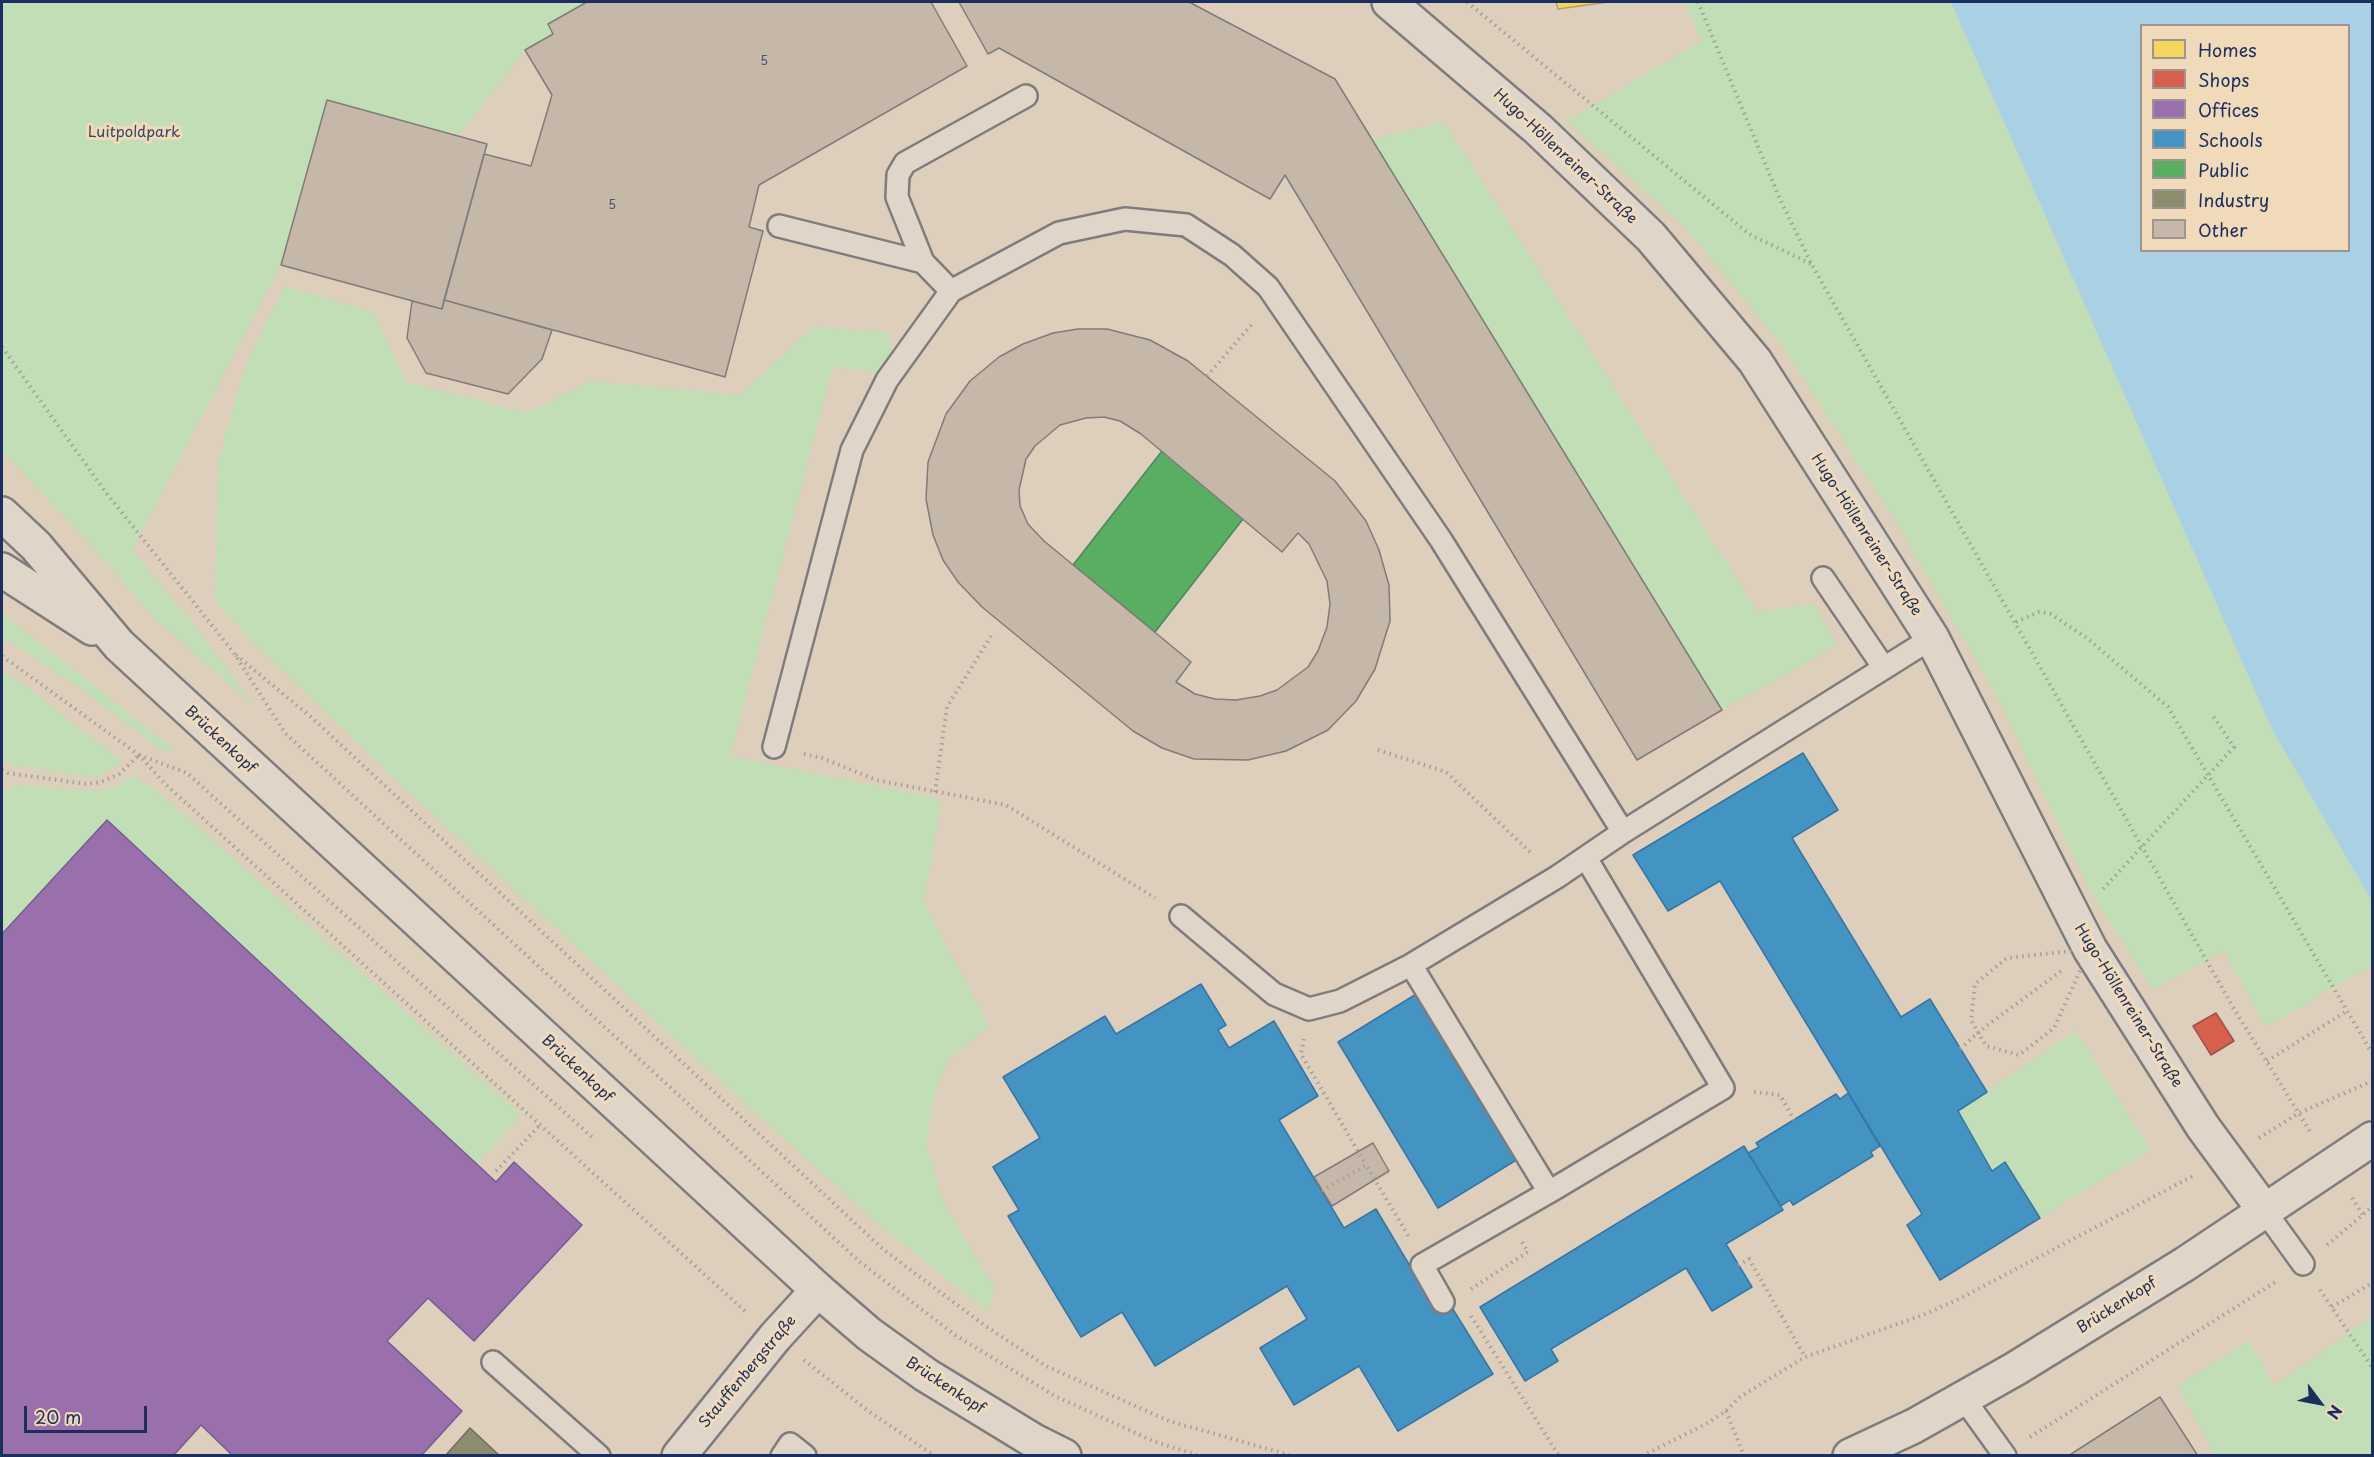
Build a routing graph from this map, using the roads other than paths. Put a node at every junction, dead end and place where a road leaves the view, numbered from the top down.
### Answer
1 (1389, 2) edge
2 (1026, 96) dead end
3 (779, 226) dead end
4 (923, 262) junction
5 (951, 291) junction
6 (2, 514) edge
7 (2, 570) edge
8 (1823, 578) dead end
9 (1932, 638) junction
10 (119, 645) junction
11 (1884, 668) junction
12 (774, 747) road end
13 (1623, 832) junction
14 (1586, 858) junction
15 (1181, 916) road end
16 (1411, 965) junction
17 (2373, 1139) edge
18 (1549, 1192) junction
19 (2264, 1210) junction
20 (2303, 1264) road end
21 (818, 1290) junction
22 (1443, 1302) dead end
23 (493, 1362) dead end
24 (1964, 1399) junction
25 (685, 1454) edge
26 (2005, 1454) edge
27 (599, 1455) edge
28 (782, 1455) edge
29 (805, 1455) edge
30 (1064, 1455) edge
31 (1850, 1455) edge

1 - 9 street, Hugo-Höllenreiner-Straße
2 - 4 lane
3 - 4 lane
4 - 5 lane
5 - 12 lane
5 - 13 lane
6 - 10 street, Brückenkopf
7 - 10 street, Brückenkopf
8 - 11 lane
9 - 11 lane
9 - 19 street, Hugo-Höllenreiner-Straße
10 - 21 street, Brückenkopf
11 - 13 lane
13 - 14 lane
14 - 16 lane
14 - 18 lane
15 - 16 lane
16 - 18 lane
17 - 19 street, Brückenkopf
18 - 22 lane
19 - 20 lane
19 - 24 street, Brückenkopf
21 - 25 street, Stauffenbergstraße
21 - 30 street, Brückenkopf
23 - 27 lane
24 - 26 lane
24 - 31 street, Brückenkopf
28 - 29 lane

